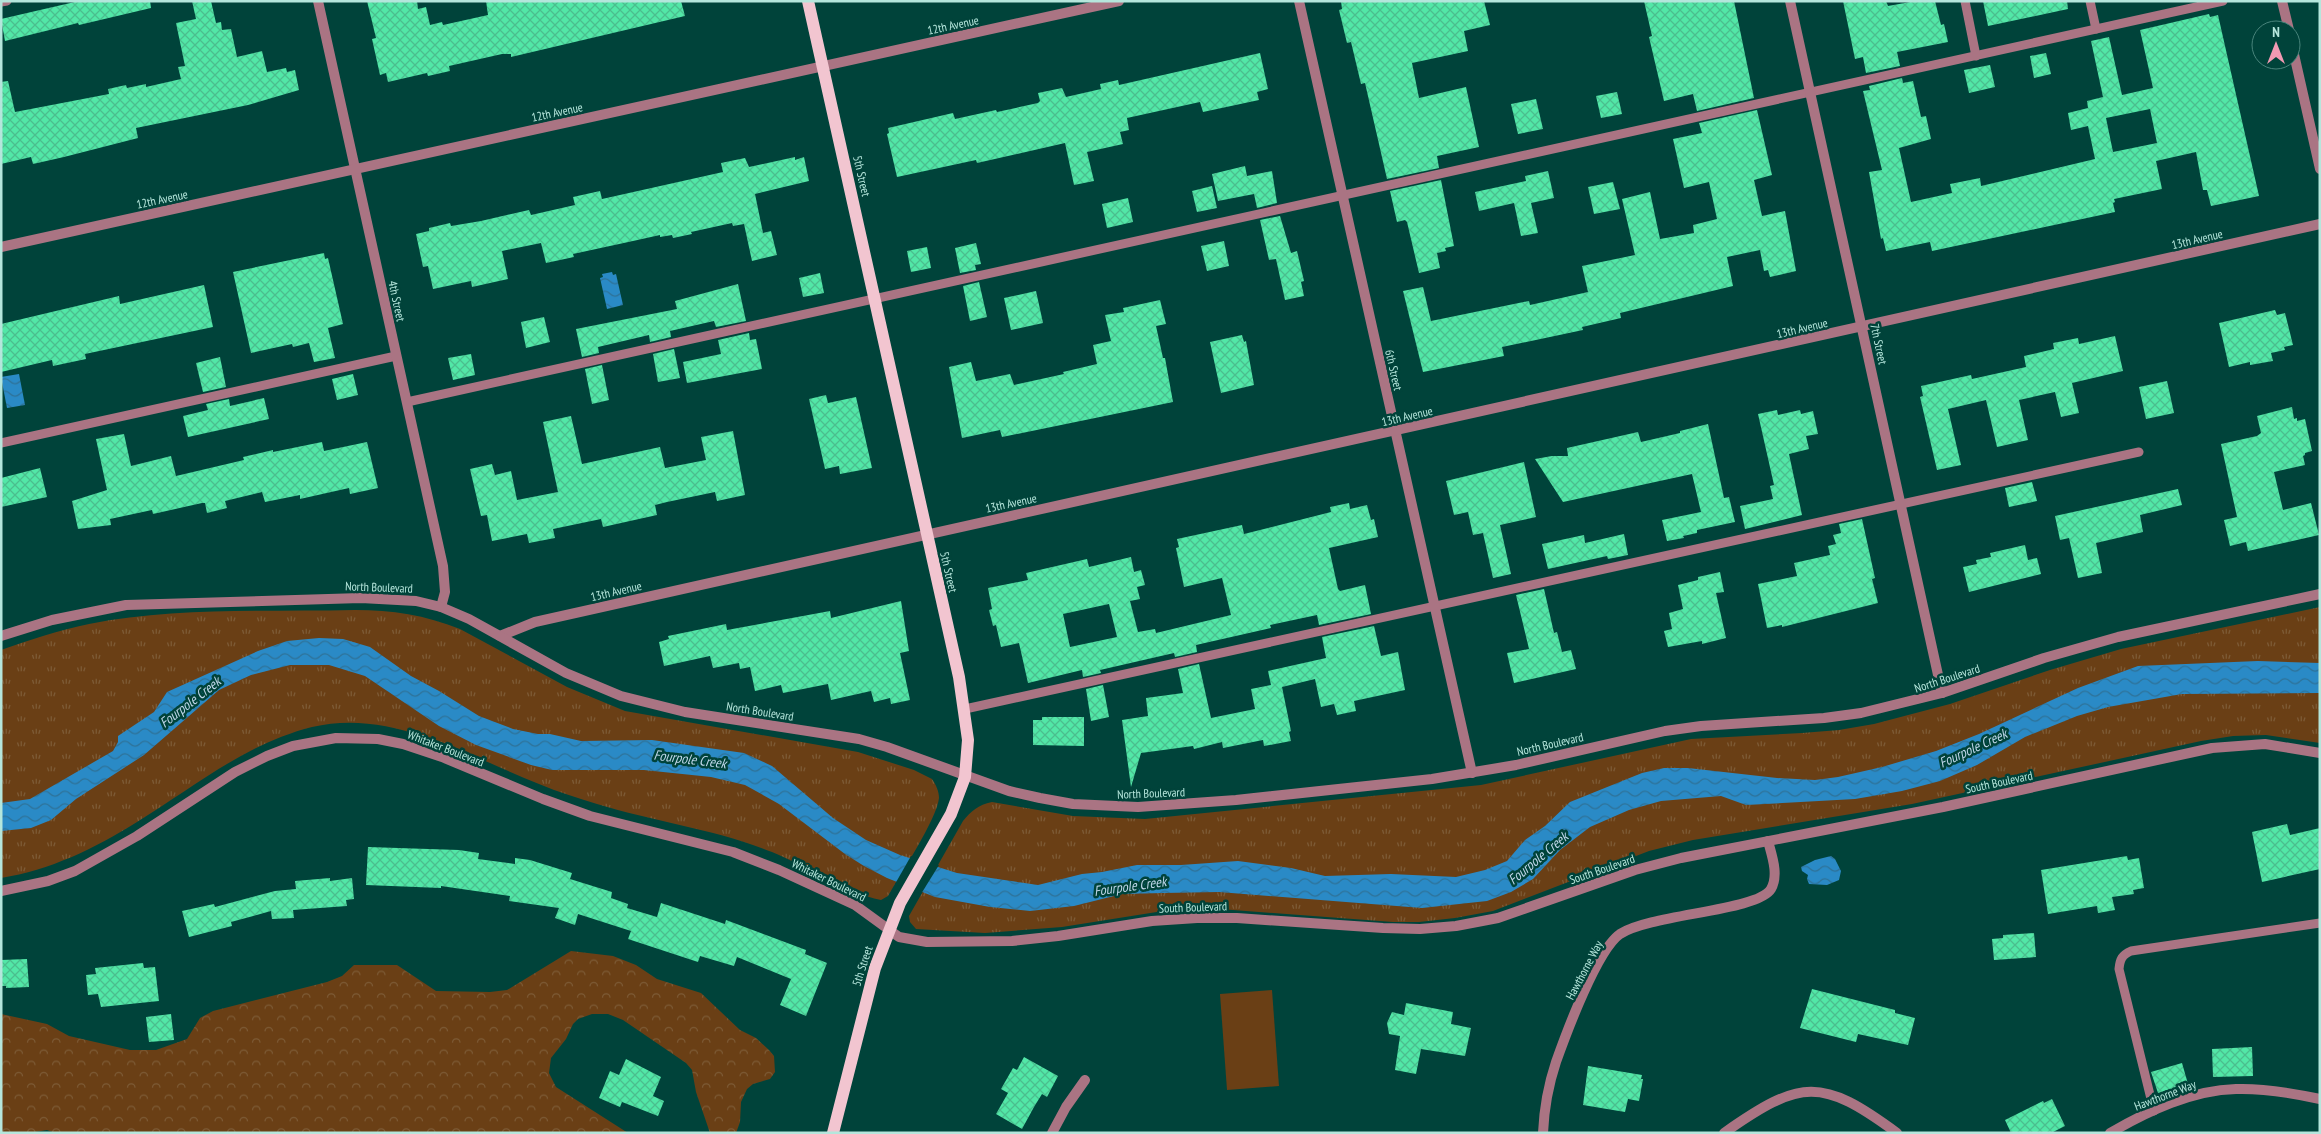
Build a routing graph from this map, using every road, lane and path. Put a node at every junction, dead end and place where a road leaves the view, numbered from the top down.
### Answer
1 (7, 1) edge
2 (318, 1) edge
3 (808, 1) edge
4 (1119, 1) edge
5 (1299, 1) edge
6 (1790, 1) edge
7 (1965, 1) edge
8 (2090, 1) edge
9 (2223, 1) edge
10 (2282, 1) edge
11 (1, 2) edge
12 (2287, 20) edge
13 (2096, 29) junction
14 (1976, 56) junction
15 (823, 67) junction
16 (2298, 70) edge
17 (1810, 93) junction
18 (356, 169) junction
19 (2320, 169) edge
20 (1343, 197) junction
21 (2320, 224) edge
22 (1, 248) edge
23 (875, 300) junction
24 (1863, 327) junction
25 (396, 356) junction
26 (407, 402) junction
27 (1395, 432) junction
28 (1, 443) edge
29 (2139, 452) dead end
30 (1901, 503) junction
31 (927, 534) junction
32 (2320, 594) edge
33 (1433, 606) junction
34 (441, 607) junction
35 (1, 636) edge
36 (500, 636) junction
37 (1942, 694) junction
38 (965, 709) junction
39 (2320, 753) edge
40 (1472, 773) junction
41 (965, 776) junction
42 (1768, 842) junction
43 (1, 890) edge
44 (2320, 923) edge
45 (889, 930) junction
46 (1085, 1080) dead end
47 (2320, 1099) edge
48 (2154, 1110) junction
49 (833, 1133) edge
50 (1052, 1133) edge
51 (1543, 1133) edge
52 (1724, 1133) edge
53 (1897, 1133) edge
54 (2110, 1133) edge

1 - 11 lane
2 - 18 street, 4th Street
3 - 15 main road, 5th Street
4 - 15 street, 12th Avenue
5 - 20 street, 6th Street
6 - 17 street, 7th Street
7 - 14 lane
8 - 13 lane
9 - 13 lane
10 - 12 street
13 - 14 lane
14 - 17 lane
15 - 18 street, 12th Avenue
15 - 23 main road, 5th Street
16 - 19 street
17 - 20 lane
17 - 24 street, 7th Street
18 - 22 street, 12th Avenue
18 - 25 street, 4th Street
20 - 23 lane
20 - 27 street, 6th Street
21 - 24 street, 13th Avenue
23 - 26 lane
23 - 31 main road, 5th Street
24 - 27 street, 13th Avenue
24 - 30 street, 7th Street
25 - 26 street, 4th Street
25 - 28 lane
26 - 34 street, 4th Street
27 - 31 street, 13th Avenue
27 - 33 street, 6th Street
29 - 30 lane
30 - 33 lane
30 - 37 street, 7th Street
31 - 36 street, 13th Avenue
31 - 38 main road, 5th Street
32 - 37 street, North Boulevard
33 - 38 lane
33 - 40 street, 6th Street
34 - 35 street, North Boulevard
34 - 36 street, North Boulevard
36 - 41 street, North Boulevard
37 - 40 street, North Boulevard
38 - 41 main road, 5th Street
39 - 42 street, South Boulevard
40 - 41 street, North Boulevard
41 - 45 main road, 5th Street
42 - 45 street, South Boulevard
42 - 51 street, Hawthorne Way
43 - 45 street, Whitaker Boulevard
44 - 48 lane
45 - 49 main road, 5th Street
46 - 50 street
47 - 48 street, Hawthorne Way
48 - 54 street, Hawthorne Way
52 - 53 street

